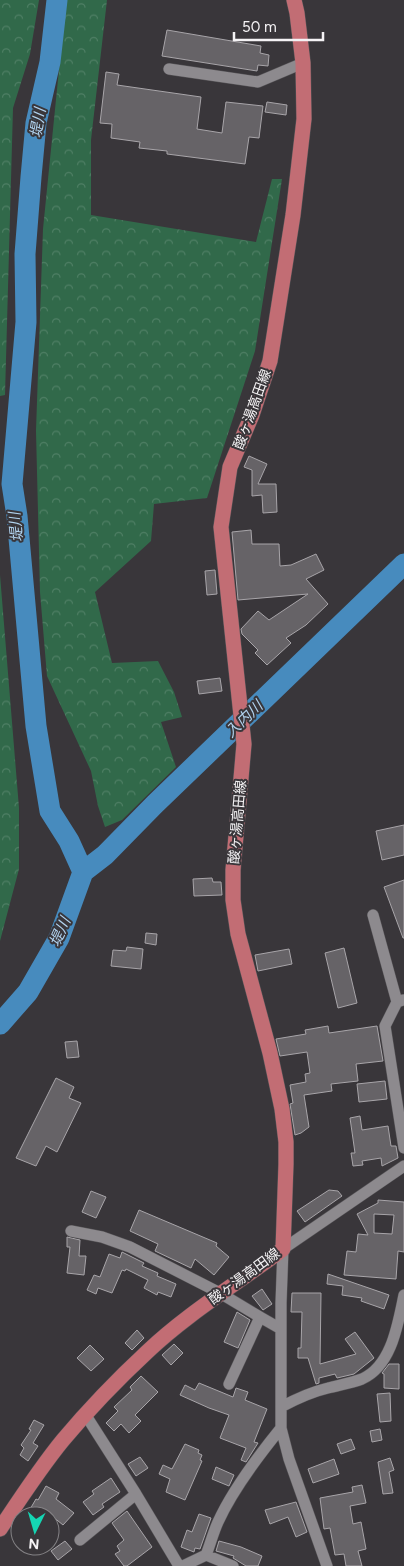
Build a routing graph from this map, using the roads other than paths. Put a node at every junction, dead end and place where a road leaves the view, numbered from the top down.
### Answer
1 (294, 0) edge
2 (303, 64) junction
3 (169, 69) dead end
4 (373, 915) dead end
5 (401, 1001) edge
6 (404, 1148) edge
7 (404, 1166) edge
8 (70, 1231) dead end
9 (283, 1249) junction
10 (220, 1293) junction
11 (404, 1295) edge
12 (260, 1317) junction
13 (281, 1329) junction
14 (229, 1384) dead end
15 (281, 1407) junction
16 (85, 1414) junction
17 (281, 1428) junction
18 (136, 1494) junction
19 (0, 1529) edge
20 (80, 1540) dead end
21 (206, 1556) junction
22 (179, 1566) edge
23 (183, 1566) edge
24 (234, 1566) edge
25 (327, 1566) edge

1 - 2 main road, 酸ヶ湯高田線
2 - 3 street
2 - 9 main road, 酸ヶ湯高田線
4 - 5 street
5 - 6 street
7 - 9 street
8 - 10 street
9 - 10 main road, 酸ヶ湯高田線
9 - 13 street
10 - 12 street
10 - 16 main road, 酸ヶ湯高田線
11 - 15 street
12 - 13 street
12 - 14 street
13 - 15 street
15 - 17 street
16 - 18 street
16 - 19 main road, 酸ヶ湯高田線
17 - 21 street
17 - 25 street
18 - 20 street
18 - 22 street
21 - 23 street
21 - 24 street

